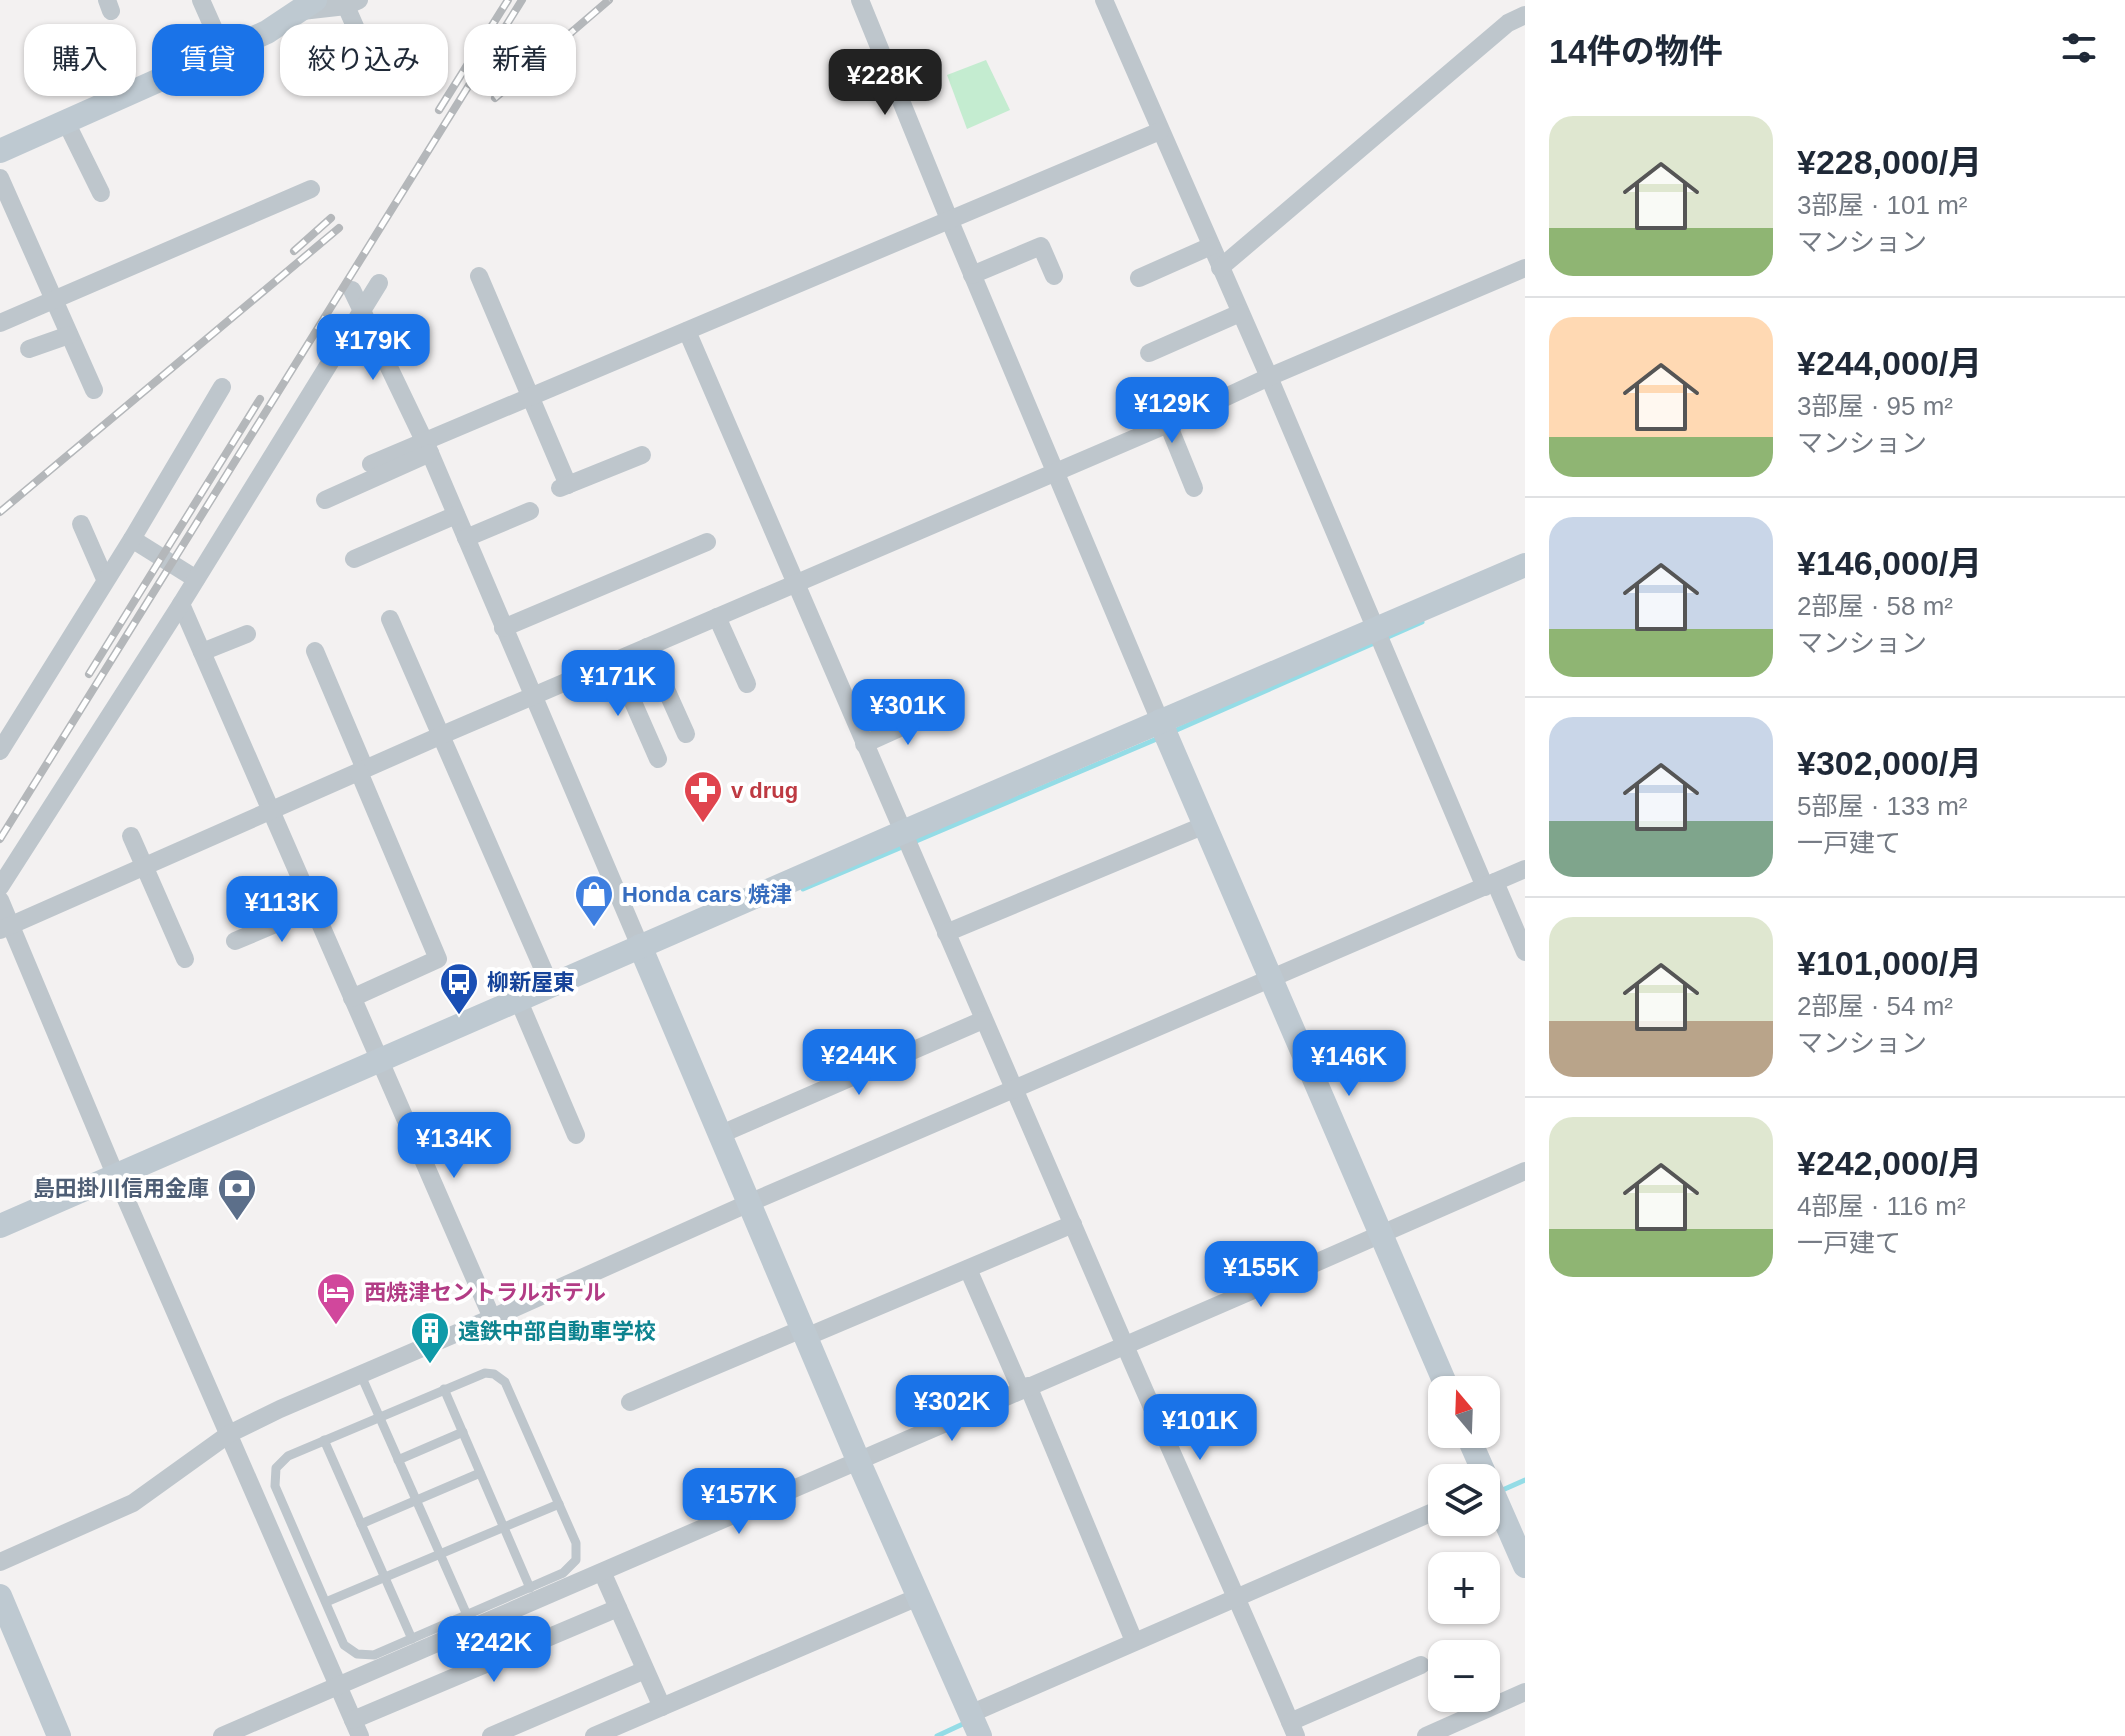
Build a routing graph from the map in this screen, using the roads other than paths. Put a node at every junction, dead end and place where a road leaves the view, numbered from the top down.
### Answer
1 (201, 0) edge
2 (860, 0) edge
3 (1104, 0) edge
4 (352, 3) edge
5 (309, 5) edge
6 (1525, 15) edge
7 (212, 24) edge
8 (359, 24) edge
9 (264, 33) edge
10 (152, 84) edge
11 (66, 122) junction
12 (1160, 131) junction
13 (0, 151) edge
14 (0, 178) edge
15 (311, 189) dead end
16 (101, 193) dead end
17 (949, 219) junction
18 (1211, 246) junction
19 (1220, 268) junction
20 (1525, 268) edge
21 (972, 275) junction
22 (479, 276) dead end
23 (1054, 276) dead end
24 (1139, 278) dead end
25 (379, 283) dead end
26 (352, 290) dead end
27 (53, 299) junction
28 (363, 310) junction
29 (1240, 313) junction
30 (0, 323) edge
31 (687, 331) junction
32 (69, 335) junction
33 (29, 349) dead end
34 (1149, 353) dead end
35 (1269, 377) junction
36 (222, 387) dead end
37 (94, 390) dead end
38 (532, 397) junction
39 (1168, 424) junction
40 (427, 447) junction
41 (642, 455) dead end
42 (371, 464) dead end
43 (1056, 472) junction
44 (1194, 488) dead end
45 (325, 500) dead end
46 (530, 511) dead end
47 (456, 515) junction
48 (81, 524) dead end
49 (466, 538) junction
50 (132, 539) junction
51 (707, 542) dead end
52 (354, 559) dead end
53 (1525, 565) edge
54 (105, 579) junction
55 (196, 579) junction
56 (796, 584) junction
57 (181, 604) junction
58 (717, 617) junction
59 (390, 619) dead end
60 (503, 628) junction
61 (1377, 629) junction
62 (247, 634) dead end
63 (647, 647) junction
64 (315, 651) dead end
65 (202, 652) junction
66 (615, 661) junction
67 (747, 684) dead end
68 (532, 696) junction
69 (935, 712) dead end
70 (1160, 721) junction
71 (686, 734) dead end
72 (442, 735) junction
73 (864, 744) junction
74 (0, 751) edge
75 (658, 759) dead end
76 (362, 770) junction
77 (270, 811) junction
78 (1205, 825) junction
79 (903, 832) junction
80 (131, 836) dead end
81 (144, 867) junction
82 (1525, 869) edge
83 (1490, 884) junction
84 (0, 887) edge
85 (0, 900) edge
86 (313, 908) junction
87 (1520, 927) edge
88 (5, 928) edge
89 (946, 933) junction
90 (235, 941) dead end
91 (640, 946) junction
92 (1525, 952) edge
93 (185, 959) dead end
94 (1273, 980) junction
95 (550, 985) junction
96 (352, 998) junction
97 (518, 999) junction
98 (983, 1020) junction
99 (377, 1060) junction
100 (1015, 1090) junction
101 (576, 1135) dead end
102 (719, 1135) junction
103 (1525, 1171) edge
104 (115, 1174) junction
105 (749, 1203) junction
106 (1073, 1224) junction
107 (0, 1226) edge
108 (1381, 1234) junction
109 (968, 1269) junction
110 (492, 1318) junction
111 (804, 1333) junction
112 (1124, 1346) junction
113 (360, 1373) junction
114 (1442, 1376) edge
115 (1025, 1388) junction
116 (444, 1389) junction
117 (630, 1402) dead end
118 (379, 1416) junction
119 (463, 1432) junction
120 (229, 1434) junction
121 (324, 1440) junction
122 (398, 1460) junction
123 (858, 1460) junction
124 (480, 1473) junction
125 (416, 1500) junction
126 (559, 1504) junction
127 (1500, 1513) edge
128 (1428, 1514) edge
129 (361, 1524) junction
130 (504, 1527) junction
131 (440, 1554) junction
132 (0, 1562) edge
133 (1525, 1566) edge
134 (603, 1574) junction
135 (385, 1578) junction
136 (530, 1588) junction
137 (0, 1596) edge
138 (1237, 1596) junction
139 (918, 1597) junction
140 (326, 1602) junction
141 (618, 1608) junction
142 (467, 1615) junction
143 (412, 1639) junction
144 (1134, 1641) junction
145 (1421, 1665) dead end
146 (645, 1670) junction
147 (339, 1686) junction
148 (1525, 1692) edge
149 (662, 1707) junction
150 (975, 1725) edge
151 (356, 1728) edge
152 (1293, 1729) edge
153 (59, 1736) edge
154 (222, 1736) edge
155 (491, 1736) edge
156 (594, 1736) edge
157 (1426, 1736) edge

1 - 7 street
2 - 17 street
3 - 12 street
4 - 5 street
4 - 8 street
5 - 9 street
6 - 19 street
10 - 11 street
11 - 13 street
11 - 16 street
12 - 17 street
12 - 18 street
14 - 27 street
15 - 27 street
17 - 21 street
17 - 31 street
18 - 19 street
18 - 24 street
19 - 29 street
20 - 35 street
21 - 23 street
21 - 43 street
22 - 38 street
25 - 28 street
26 - 28 street
27 - 30 street
27 - 32 street
28 - 40 street
28 - 55 street
29 - 34 street
29 - 35 street
31 - 38 street
31 - 56 street
32 - 33 street
32 - 37 street
35 - 39 street
35 - 61 street
36 - 50 street
38 - 40 street
38 - 41 street
39 - 43 street
39 - 44 street
40 - 42 street
40 - 45 street
40 - 47 street
43 - 56 street
43 - 70 street
46 - 49 street
47 - 49 street
47 - 52 street
48 - 54 street
49 - 60 street
50 - 54 street
50 - 55 street
51 - 60 street
53 - 61 street
54 - 74 street
55 - 57 street
56 - 58 street
56 - 73 street
57 - 65 street
57 - 84 street
58 - 63 street
58 - 67 street
59 - 72 street
60 - 68 street
61 - 70 street
61 - 83 street
62 - 65 street
63 - 66 street
63 - 71 street
64 - 76 street
65 - 77 street
66 - 68 street
66 - 75 street
68 - 72 street
68 - 91 street
69 - 73 street
70 - 78 street
70 - 79 street
72 - 76 street
72 - 95 street
73 - 79 street
76 - 77 street
76 - 96 street
77 - 81 street
77 - 86 street
78 - 89 street
78 - 94 street
79 - 89 street
79 - 91 street
80 - 81 street
81 - 88 street
81 - 93 street
82 - 83 street
83 - 87 street
83 - 94 street
85 - 88 street
86 - 90 street
86 - 96 street
87 - 92 street
88 - 104 street
89 - 98 street
91 - 95 street
91 - 102 street
94 - 100 street
94 - 108 street
95 - 97 street
96 - 99 street
97 - 99 street
97 - 101 street
98 - 100 street
98 - 102 street
99 - 104 street
99 - 110 street
100 - 105 street
100 - 106 street
102 - 105 street
103 - 108 street
104 - 107 street
104 - 120 street
105 - 110 street
105 - 111 street
106 - 109 street
106 - 112 street
108 - 112 street
108 - 114 street
109 - 111 street
109 - 115 street
110 - 113 street
111 - 117 street
111 - 123 street
112 - 115 street
112 - 138 street
113 - 118 lane
113 - 120 street
115 - 123 street
115 - 144 street
116 - 118 lane
116 - 119 lane
116 - 126 lane
118 - 121 lane
118 - 122 lane
119 - 122 lane
119 - 124 lane
120 - 132 street
120 - 147 street
121 - 129 lane
121 - 140 lane
122 - 125 lane
123 - 134 street
123 - 139 street
124 - 125 lane
124 - 130 lane
125 - 129 lane
125 - 131 lane
126 - 130 lane
126 - 136 lane
127 - 133 street
128 - 138 street
129 - 135 lane
130 - 131 lane
130 - 136 lane
131 - 135 lane
131 - 142 lane
134 - 141 street
134 - 147 street
135 - 140 lane
135 - 143 lane
136 - 142 lane
137 - 153 street
138 - 144 street
138 - 152 street
139 - 149 street
139 - 150 street
140 - 143 lane
141 - 146 street
141 - 151 street
142 - 143 lane
144 - 150 street
145 - 152 street
146 - 149 street
146 - 155 street
147 - 151 street
147 - 154 street
148 - 157 street
149 - 156 street

